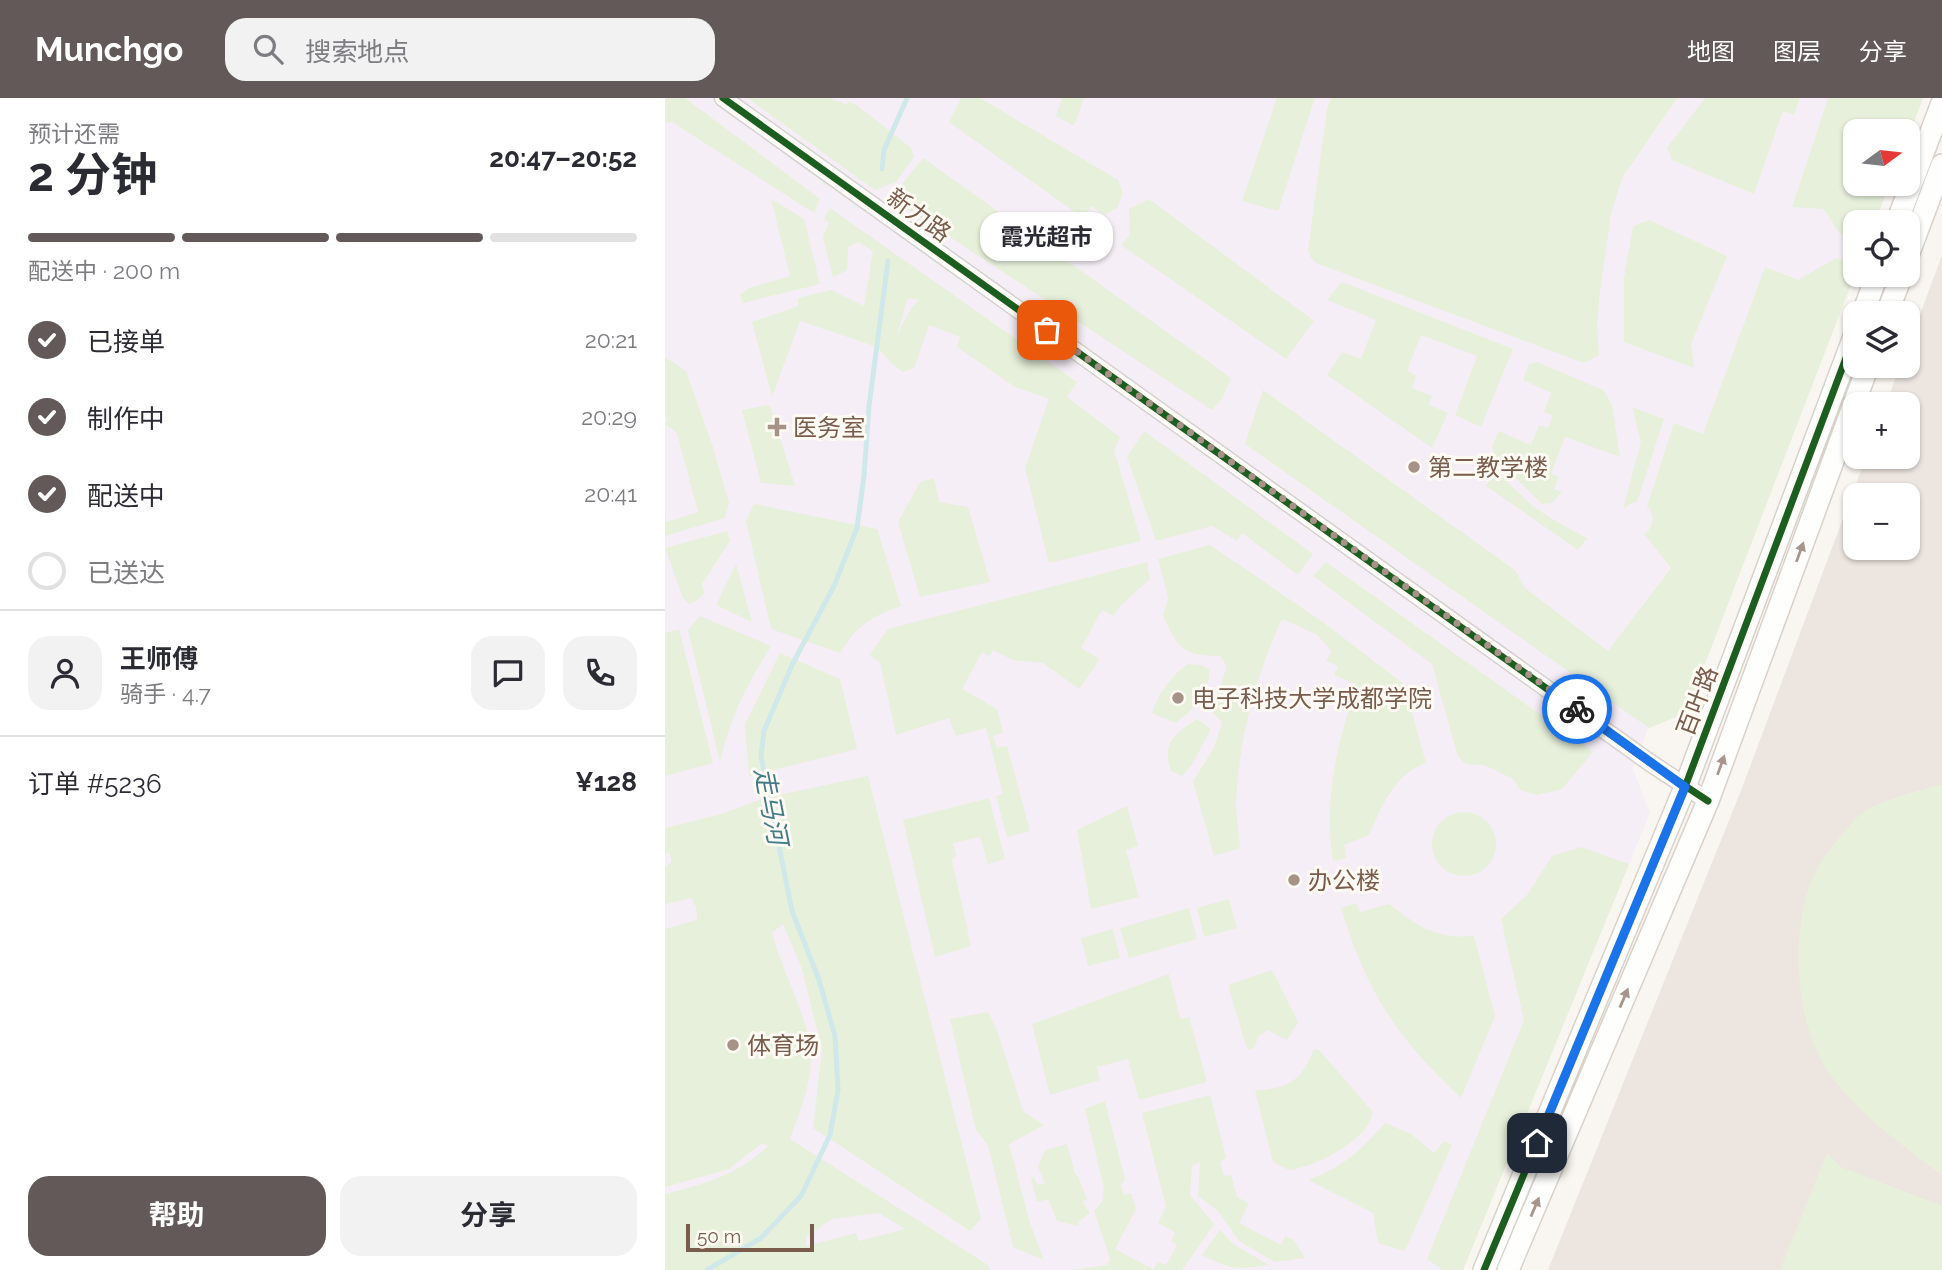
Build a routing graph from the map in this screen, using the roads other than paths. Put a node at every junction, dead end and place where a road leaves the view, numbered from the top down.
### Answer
1 (723, 98) edge
2 (1942, 103) edge
3 (1942, 165) edge
4 (1902, 210) edge
5 (1920, 223) edge
6 (1843, 366) edge
7 (1864, 378) edge
8 (1685, 787) junction
9 (1708, 801) junction
10 (1484, 1270) edge
11 (1508, 1270) edge

1 - 8 street, 新力路
2 - 4 street
3 - 5 street
6 - 8 street, 百叶路
9 -> 7 street, 百叶路
8 - 9 street, 新力路
8 - 10 street, 百叶路
11 -> 9 street, 百叶路

